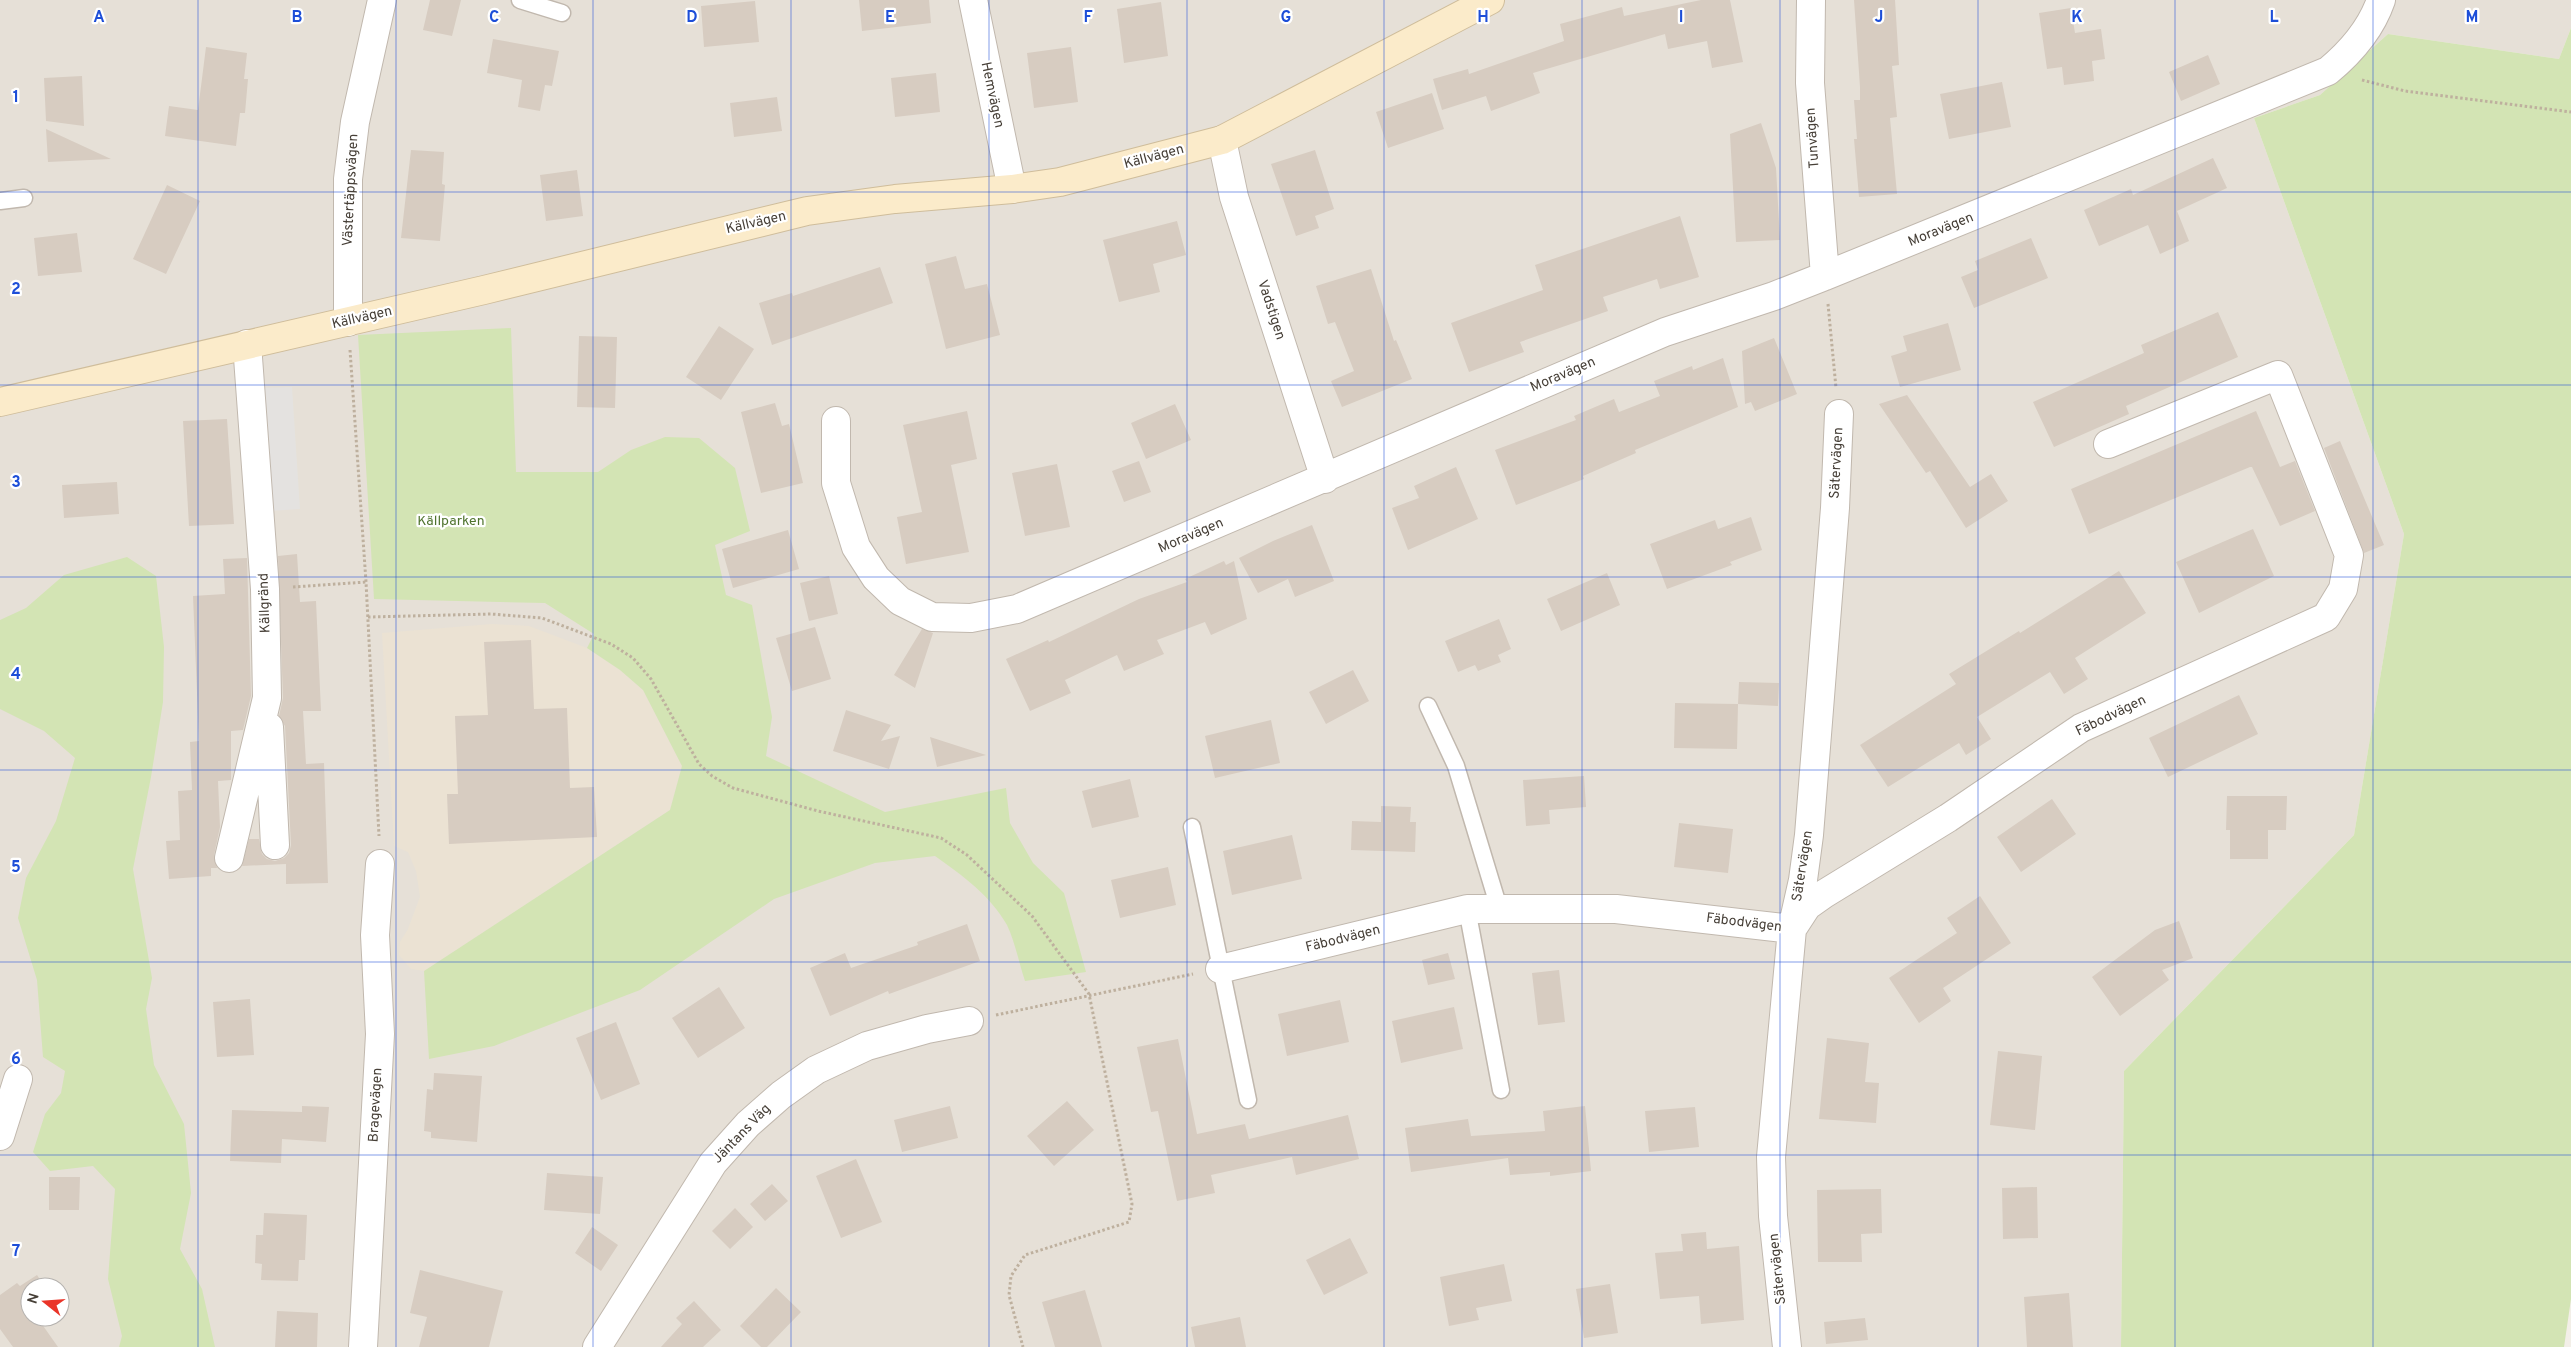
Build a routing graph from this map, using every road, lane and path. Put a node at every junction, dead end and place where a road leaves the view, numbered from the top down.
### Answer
1 (382, 0) edge
2 (520, 0) edge
3 (973, 0) edge
4 (1490, 0) edge
5 (1811, 0) edge
6 (2381, 0) edge
7 (562, 13) dead end
8 (2328, 71) junction
9 (2571, 112) edge
10 (1222, 140) junction
11 (1012, 189) junction
12 (24, 198) dead end
13 (0, 201) edge
14 (1825, 276) junction
15 (348, 322) junction
16 (247, 344) junction
17 (0, 402) edge
18 (1839, 414) joint
19 (836, 422) dead end
20 (2108, 444) dead end
21 (1325, 479) junction
22 (366, 582) junction
23 (265, 589) junction
24 (368, 617) junction
25 (267, 698) junction
26 (1428, 706) dead end
27 (1192, 827) dead end
28 (275, 845) dead end
29 (229, 858) dead end
30 (380, 864) joint
31 (1499, 908) junction
32 (1467, 909) junction
33 (1792, 929) junction
34 (1220, 969) junction
35 (1089, 994) junction
36 (969, 1021) joint
37 (18, 1079) dead end
38 (1501, 1090) dead end
39 (1248, 1100) dead end
40 (0, 1136) edge
41 (363, 1347) edge
42 (597, 1347) edge
43 (1023, 1347) edge
44 (1786, 1347) edge

1 - 15 street, Västertäppsvägen
2 - 7 lane
3 - 11 street, Hemvägen
4 - 10 street, Källvägen
5 - 14 street, Tunvägen
6 - 8 street, Moravägen
8 - 9 path
8 - 14 street, Moravägen
10 - 11 street, Källvägen
10 - 21 street, Vadstigen
11 - 15 street, Källvägen
12 - 13 lane
14 - 18 path
14 - 21 street, Moravägen
15 - 16 street, Källvägen
15 - 22 path
16 - 17 street, Källvägen
16 - 23 street, Källgränd
18 - 33 street, Sätervägen
19 - 21 street, Moravägen
20 - 33 street, Fäbodvägen
22 - 23 path
22 - 24 path
23 - 25 street, Källgränd
24 - 30 path
24 - 35 path
25 - 28 street
25 - 29 street, Källgränd
26 - 31 lane
27 - 34 lane
30 - 41 street, Bragevägen
31 - 32 street, Fäbodvägen
31 - 33 street, Fäbodvägen
32 - 34 street, Fäbodvägen
32 - 38 lane
33 - 44 street, Sätervägen
34 - 35 path
34 - 39 lane
35 - 36 path
35 - 43 path
36 - 42 street, Jäntans Väg
37 - 40 street

